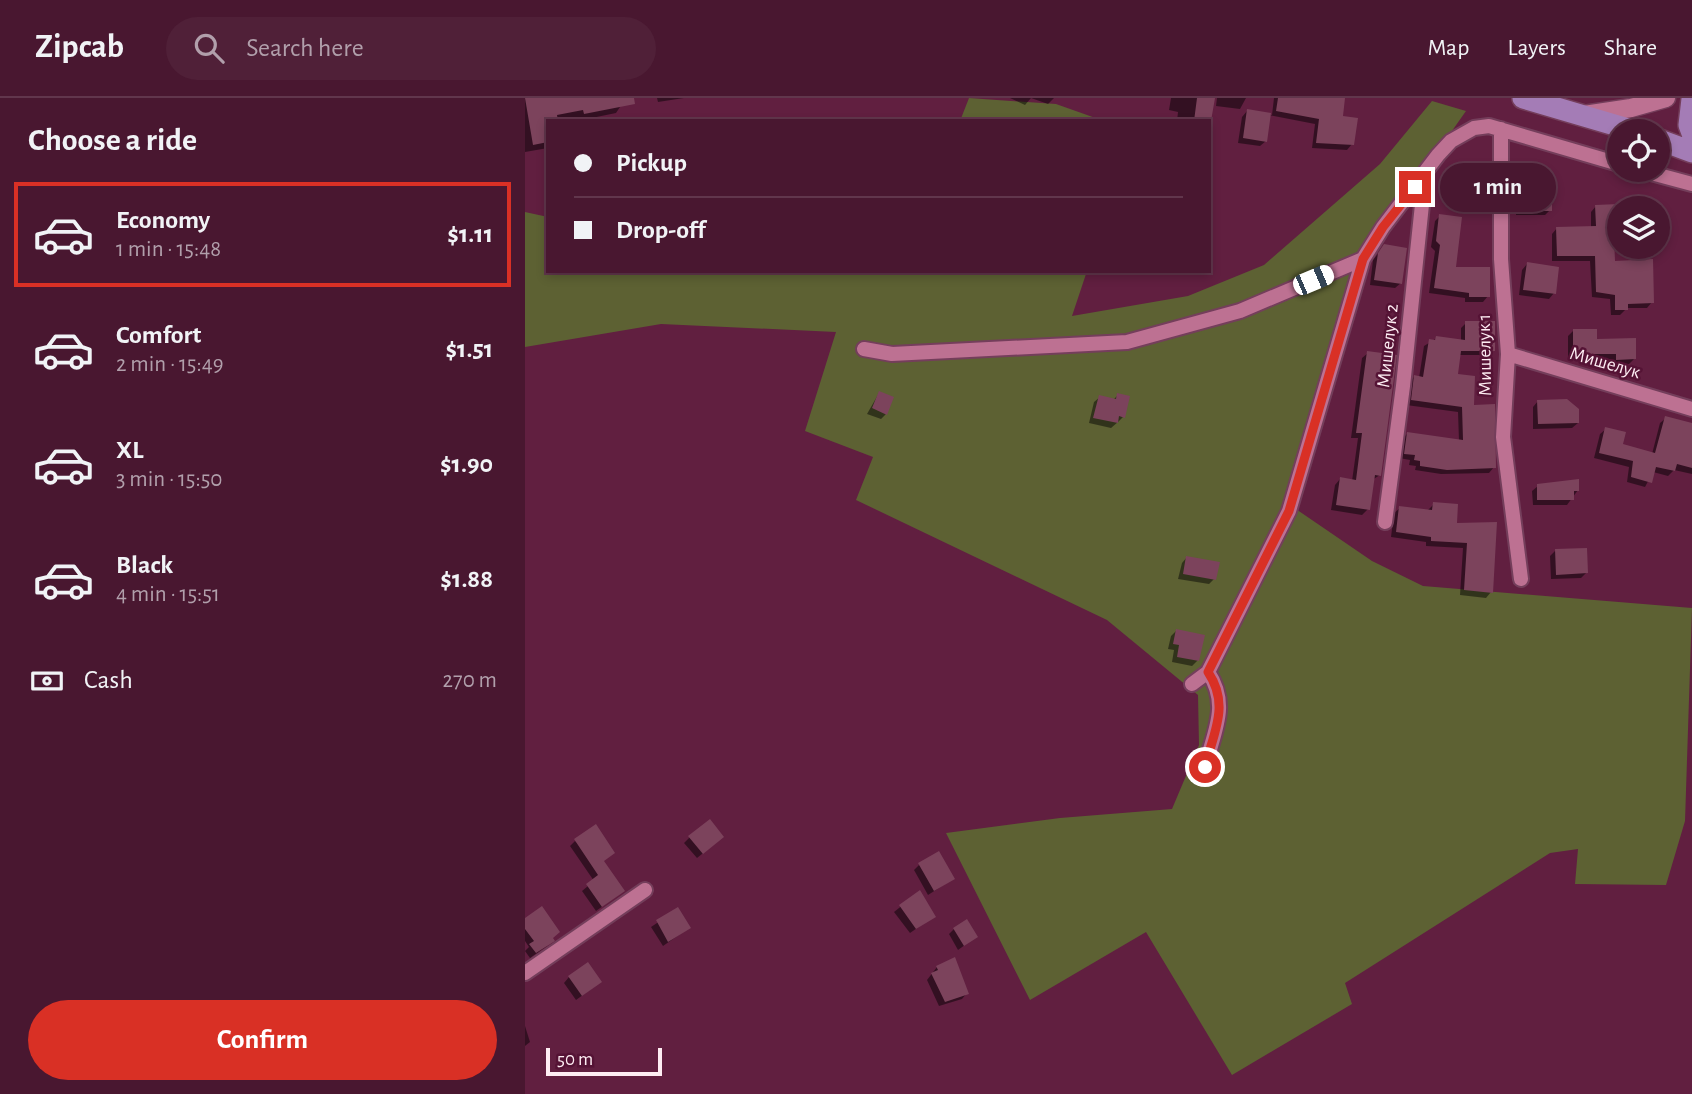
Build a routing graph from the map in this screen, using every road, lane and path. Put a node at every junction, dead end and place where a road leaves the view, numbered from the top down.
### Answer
1 (1523, 98) edge
2 (1666, 98) edge
3 (1692, 100) edge
4 (1581, 115) junction
5 (1607, 123) edge
6 (1501, 129) junction
7 (1692, 133) edge
8 (1670, 144) edge
9 (1692, 152) edge
10 (1607, 160) edge
11 (1425, 174) junction
12 (1670, 178) edge
13 (1692, 184) edge
14 (1363, 259) junction
15 (864, 349) dead end
16 (1508, 354) junction
17 (1692, 409) edge
18 (1385, 522) dead end
19 (1521, 579) dead end
20 (1208, 672) junction
21 (1192, 684) dead end
22 (1205, 767) dead end
23 (645, 890) dead end
24 (525, 973) edge

1 - 4 main road
2 - 4 street
3 - 7 main road
4 - 5 main road
6 - 10 street
6 - 11 street
6 - 16 street, Мишелук 1
8 - 9 main road
11 - 14 street
11 - 18 street, Мишелук 2
12 - 13 street
14 - 15 street
14 - 20 street
16 - 17 street, Мишелук
16 - 19 street, Мишелук 1
20 - 21 street
20 - 22 street
23 - 24 street

